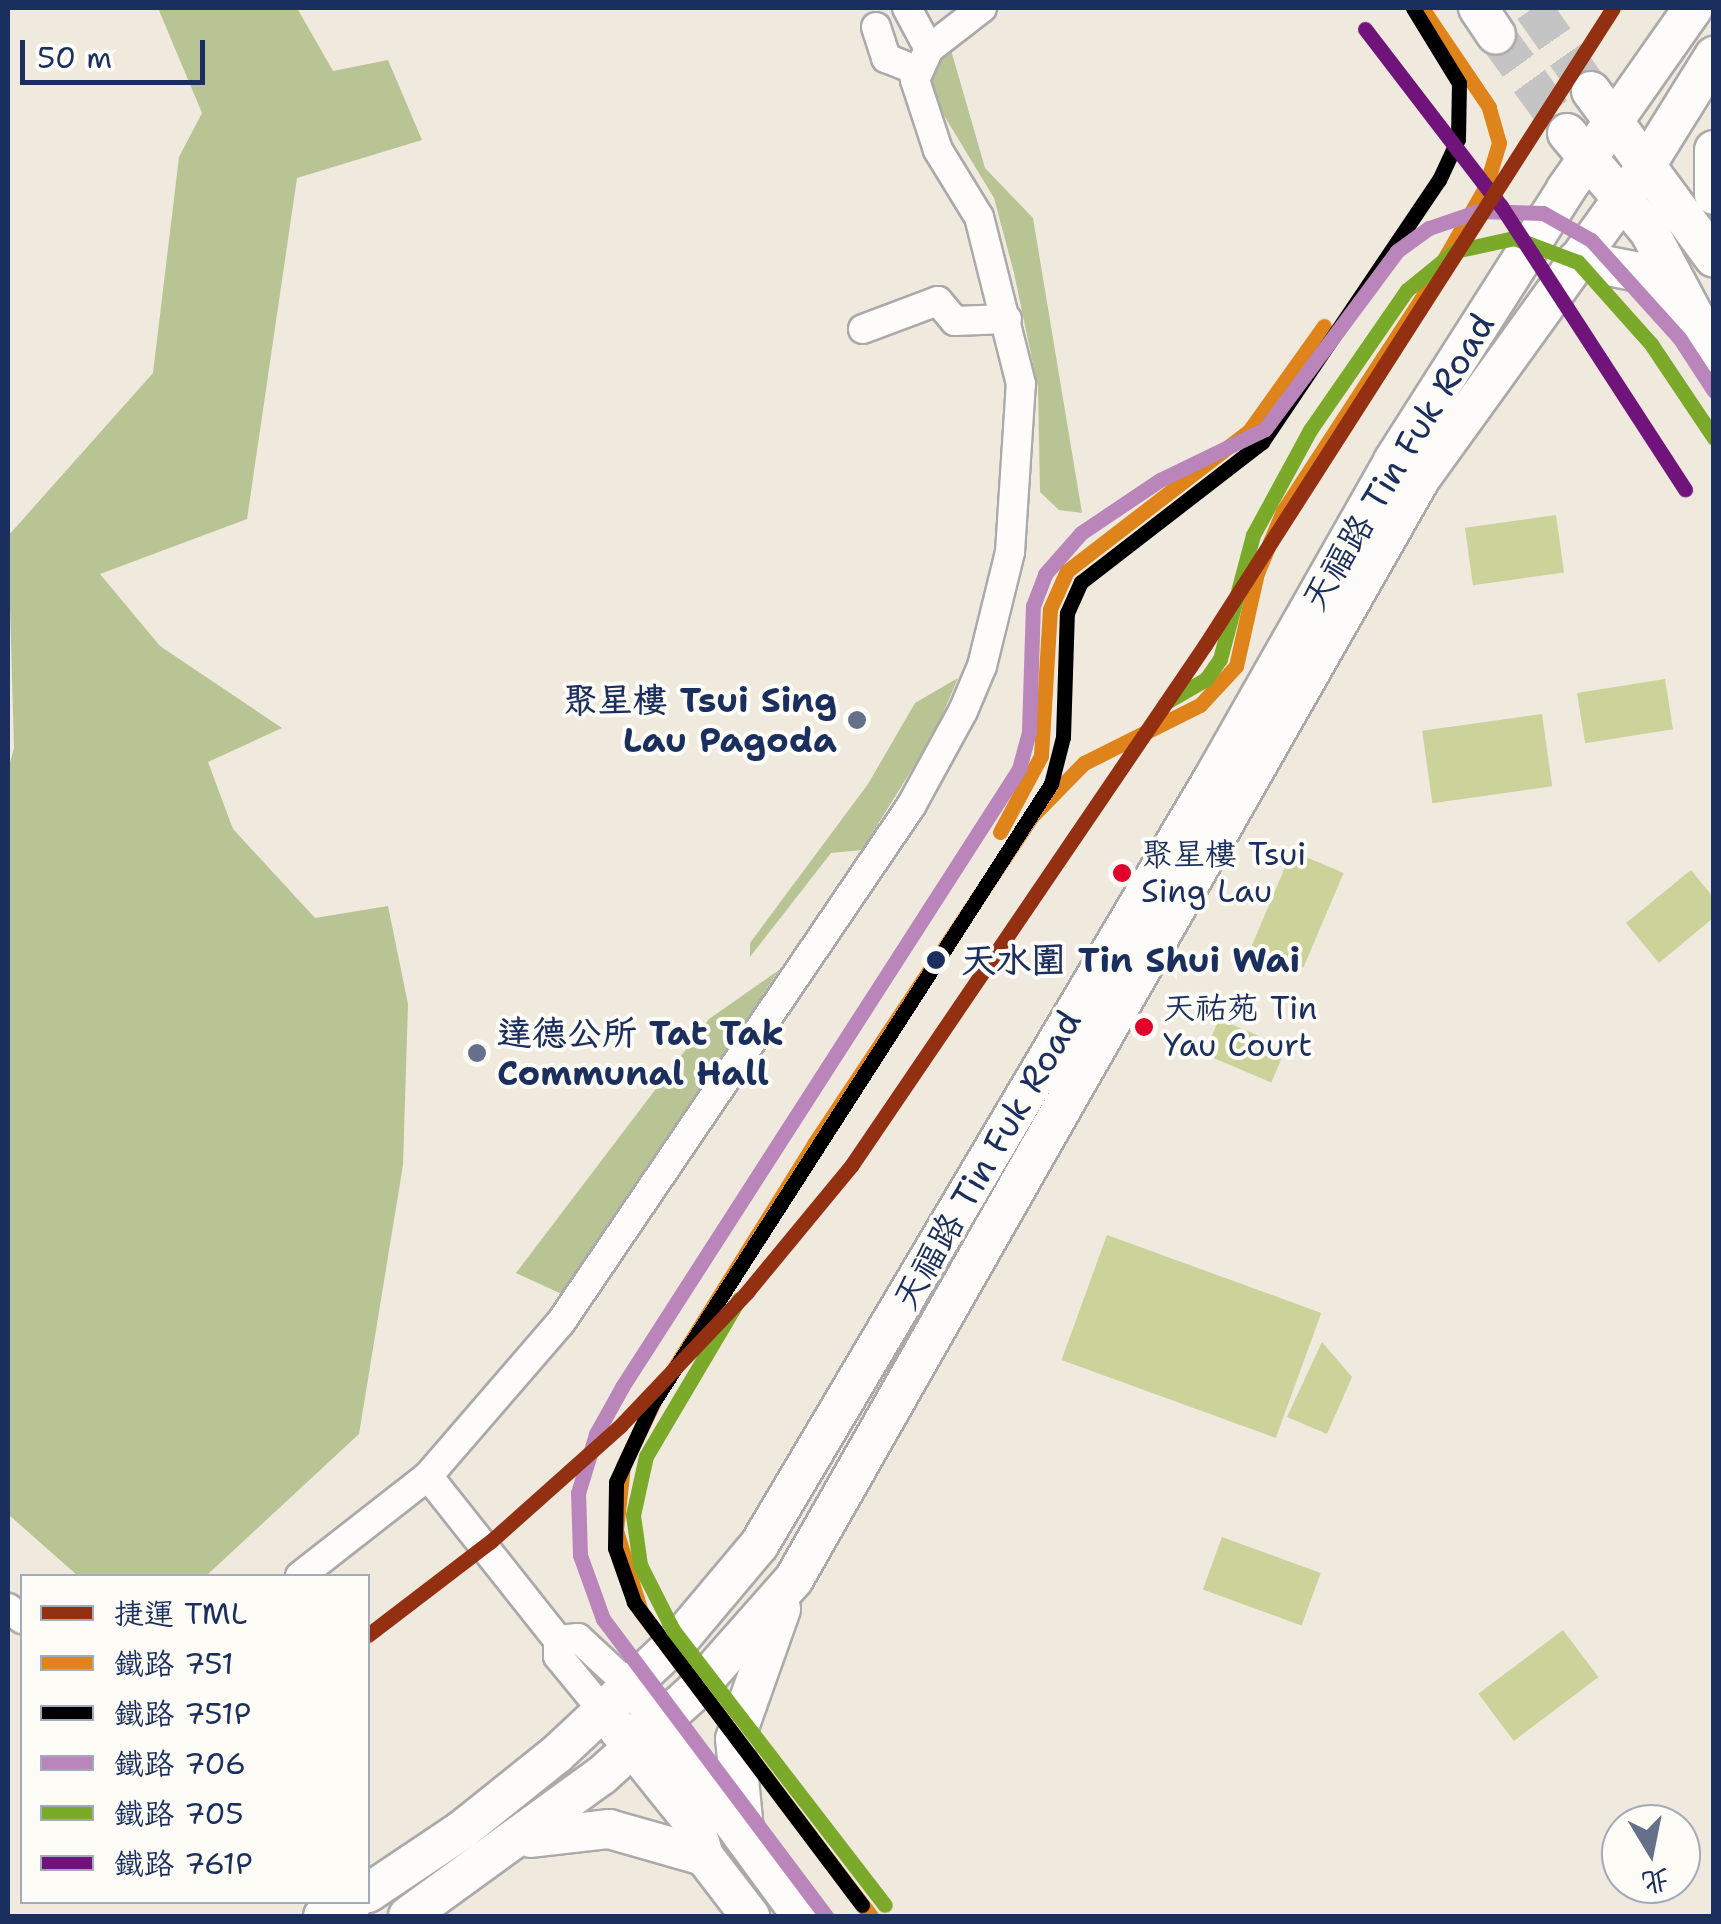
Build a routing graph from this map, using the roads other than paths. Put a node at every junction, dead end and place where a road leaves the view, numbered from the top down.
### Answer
1 (907, 8) edge
2 (982, 8) edge
3 (1693, 8) edge
4 (876, 27) dead end
5 (1714, 56) edge
6 (922, 60) junction
7 (1602, 106) junction
8 (1578, 144) junction
9 (1714, 150) edge
10 (1645, 167) junction
11 (1714, 194) edge
12 (1623, 197) junction
13 (1714, 258) edge
14 (1577, 260) junction
15 (1691, 316) junction
16 (1007, 320) junction
17 (863, 329) dead end
18 (1714, 353) edge
19 (428, 1476) junction
20 (303, 1574) edge
21 (794, 1579) junction
22 (617, 1700) junction
23 (662, 1722) junction
24 (632, 1746) junction
25 (746, 1842) junction
26 (514, 1845) junction
27 (704, 1856) junction
28 (370, 1892) edge
29 (349, 1904) edge
30 (324, 1916) edge
31 (408, 1916) edge
32 (750, 1916) edge
33 (802, 1916) edge

1 - 6 street
2 - 6 street
3 - 7 main road, 天福路 Tin Fuk Road
4 - 6 street
5 - 10 main road, 天福路 Tin Fuk Road
6 - 16 street
7 - 8 main road, 天福路 Tin Fuk Road
7 - 10 main road
8 - 12 main road
8 - 22 main road, 天福路 Tin Fuk Road
9 - 11 main road
10 - 12 main road, 天福路 Tin Fuk Road
10 - 13 main road
12 - 14 main road, 天福路 Tin Fuk Road
12 - 15 main road
14 - 15 main road
14 - 21 main road, 天福路 Tin Fuk Road
15 - 18 main road
16 - 17 street
16 - 19 street
19 - 20 street
19 - 22 street
21 - 23 main road, 天福路 Tin Fuk Road
21 - 25 main road
22 - 23 main road
22 - 24 main road
22 - 28 main road, 天福路 Tin Fuk Road
23 - 24 main road, 天福路 Tin Fuk Road
23 - 25 main road
24 - 26 main road, 天福路 Tin Fuk Road
24 - 27 main road
25 - 33 main road
26 - 27 main road
26 - 31 main road, 天福路 Tin Fuk Road
27 - 32 main road
29 - 30 main road

